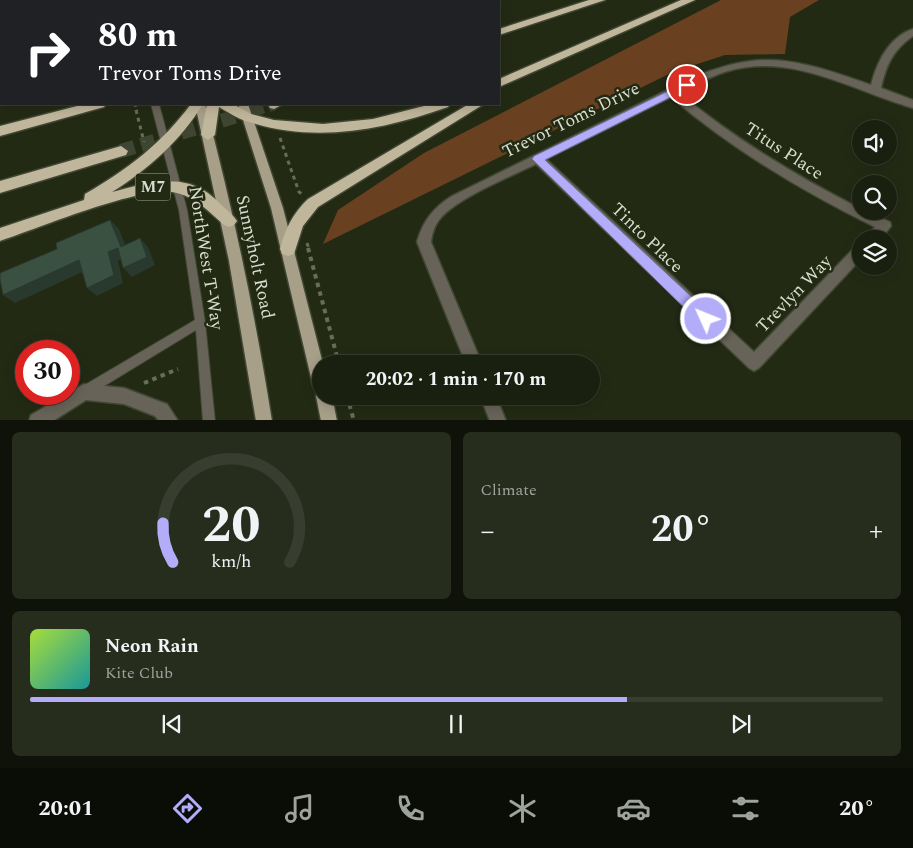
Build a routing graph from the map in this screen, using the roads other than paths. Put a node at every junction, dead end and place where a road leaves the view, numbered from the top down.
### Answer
1 (600, 0) edge
2 (690, 0) edge
3 (500, 32) edge
4 (913, 32) edge
5 (526, 72) junction
6 (500, 83) edge
7 (500, 90) edge
8 (876, 90) junction
9 (672, 92) junction
10 (913, 104) edge
11 (96, 105) edge
12 (155, 105) edge
13 (197, 105) edge
14 (198, 105) edge
15 (213, 105) edge
16 (225, 105) edge
17 (243, 105) edge
18 (441, 105) edge
19 (476, 105) edge
20 (248, 118) junction
21 (0, 131) edge
22 (208, 135) junction
23 (166, 144) junction
24 (121, 151) tunnel mouth
25 (538, 159) junction
26 (0, 187) edge
27 (178, 187) junction
28 (69, 210) junction
29 (229, 221) junction
30 (881, 230) edge
31 (0, 235) edge
32 (288, 249) junction
33 (852, 260) edge
34 (200, 322) junction
35 (314, 355) edge
36 (470, 355) edge
37 (754, 363) joint
38 (84, 392) junction
39 (326, 405) edge
40 (492, 405) edge
41 (37, 420) edge
42 (170, 420) edge
43 (209, 420) edge
44 (264, 420) edge
45 (329, 420) edge
46 (498, 420) edge

1 - 3 highway
2 - 5 highway
4 - 8 street
5 - 6 highway
5 - 7 highway
8 - 9 street, Trevor Toms Drive
8 - 10 street, Trevor Toms Drive
9 - 25 street, Trevor Toms Drive
9 - 30 street, Titus Place
11 - 21 highway
12 - 23 lane, NorthWest T-Way
13 - 23 highway
14 - 22 main road, Sunnyholt Road
15 - 22 highway
16 - 20 highway
17 - 20 main road, Sunnyholt Road
18 - 20 highway
19 - 32 highway
20 - 32 main road, Sunnyholt Road
22 - 29 main road, Sunnyholt Road
23 - 27 lane, NorthWest T-Way
23 - 28 highway
24 - 26 highway
25 - 36 street, Trevor Toms Drive
25 - 37 street, Tinto Place
27 - 28 highway, M7
27 - 29 highway, M7
27 - 34 lane, NorthWest T-Way
28 - 31 highway, M7
29 - 44 main road, Sunnyholt Road
32 - 35 main road, Sunnyholt Road
33 - 37 street, Trevlyn Way
34 - 38 lane
34 - 43 lane, NorthWest T-Way
38 - 41 street
38 - 42 street
39 - 45 main road
40 - 46 street

